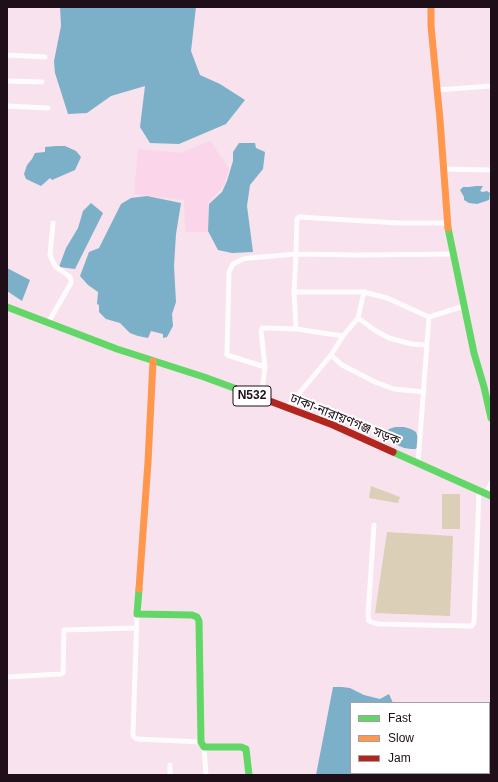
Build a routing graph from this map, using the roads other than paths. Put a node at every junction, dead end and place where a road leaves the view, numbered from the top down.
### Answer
1 (431, 7) edge
2 (7, 55) edge
3 (45, 57) dead end
4 (7, 81) edge
5 (42, 82) dead end
6 (491, 86) edge
7 (437, 90) junction
8 (7, 106) edge
9 (48, 108) dead end
10 (443, 169) junction
11 (491, 170) edge
12 (447, 223) junction
13 (53, 224) dead end
14 (454, 254) junction
15 (296, 257) junction
16 (295, 291) junction
17 (364, 292) junction
18 (464, 306) junction
19 (7, 307) edge
20 (429, 317) junction
21 (358, 318) junction
22 (48, 323) junction
23 (296, 329) junction
24 (343, 336) junction
25 (426, 345) junction
26 (331, 355) junction
27 (153, 361) junction
28 (265, 367) junction
29 (424, 392) junction
30 (261, 399) junction
31 (287, 408) junction
32 (491, 418) edge
33 (418, 463) junction
34 (491, 482) edge
35 (485, 494) edge
36 (374, 525) dead end
37 (137, 614) junction
38 (136, 628) junction
39 (7, 677) edge
40 (203, 744) junction
41 (170, 765) dead end
42 (170, 775) edge
43 (206, 775) edge
44 (249, 775) edge

1 - 7 main road
2 - 3 street
4 - 5 street
6 - 7 street
7 - 10 main road
8 - 9 street
10 - 11 street
10 - 12 main road
12 - 14 main road
12 - 15 street
13 - 22 street
14 - 15 street
14 - 18 main road
15 - 16 street
15 - 28 street
16 - 17 street
16 - 23 street
17 - 20 street
17 - 21 street
18 - 20 street
18 - 32 main road
19 - 22 main road, ঢাকা-নারায়ণগঞ্জ সড়ক / N532
20 - 25 street
21 - 24 street
21 - 25 street
22 - 27 main road, ঢাকা-নারায়ণগঞ্জ সড়ক / N532
23 - 24 street
23 - 28 street
24 - 26 street
25 - 29 street
26 - 29 street
26 - 31 street
27 - 30 main road, ঢাকা-নারায়ণগঞ্জ সড়ক / N532
27 - 37 main road
28 - 30 street
29 - 33 street
30 - 31 main road, ঢাকা-নারায়ণগঞ্জ সড়ক / N532
31 - 33 main road, ঢাকা-নারায়ণগঞ্জ সড়ক / N532
33 - 35 main road, ঢাকা-নারায়ণগঞ্জ সড়ক / N532
34 - 35 street
35 - 36 street
37 - 38 street
37 - 40 main road
38 - 39 street
38 - 40 street
40 - 43 street
40 - 44 main road
41 - 42 street

